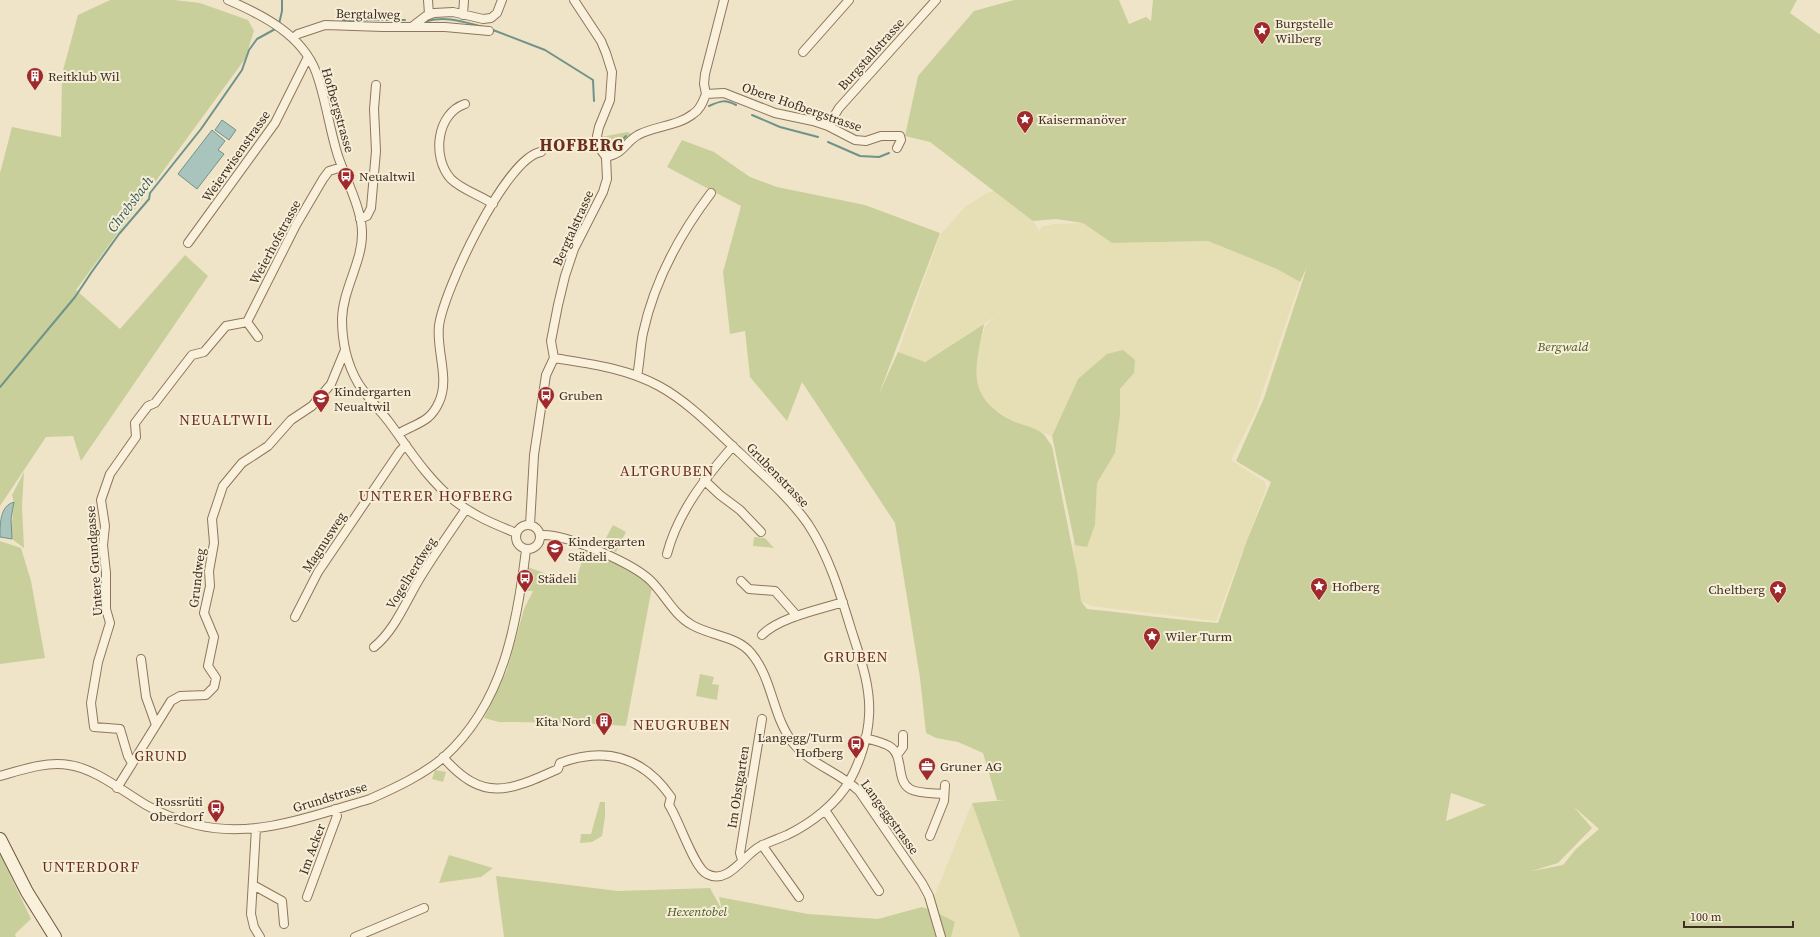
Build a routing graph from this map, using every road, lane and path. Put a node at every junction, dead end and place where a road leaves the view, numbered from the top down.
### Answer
1 (228, 0) edge
2 (428, 0) edge
3 (464, 0) edge
4 (502, 0) edge
5 (575, 0) edge
6 (724, 0) edge
7 (849, 0) edge
8 (936, 0) edge
9 (430, 14) junction
10 (463, 15) junction
11 (413, 26) junction
12 (489, 31) dead end
13 (293, 38) junction
14 (803, 52) dead end
15 (308, 57) junction
16 (376, 85) dead end
17 (706, 94) junction
18 (465, 104) dead end
19 (828, 126) junction
20 (897, 148) dead end
21 (541, 152) dead end
22 (606, 157) junction
23 (342, 167) junction
24 (711, 193) dead end
25 (493, 204) junction
26 (360, 219) junction
27 (188, 244) dead end
28 (248, 322) junction
29 (258, 337) dead end
30 (345, 350) junction
31 (554, 358) junction
32 (638, 376) junction
33 (398, 434) junction
34 (406, 446) junction
35 (733, 446) junction
36 (704, 480) junction
37 (466, 509) junction
38 (530, 525) junction
39 (761, 532) dead end
40 (516, 533) junction
41 (541, 535) junction
42 (526, 550) junction
43 (667, 554) dead end
44 (741, 581) dead end
45 (843, 602) junction
46 (797, 616) junction
47 (295, 617) dead end
48 (762, 635) dead end
49 (374, 647) dead end
50 (141, 659) dead end
51 (762, 718) dead end
52 (156, 725) junction
53 (903, 735) dead end
54 (865, 738) junction
55 (897, 755) junction
56 (443, 757) junction
57 (132, 763) junction
58 (0, 776) edge
59 (849, 782) junction
60 (945, 785) dead end
61 (117, 788) junction
62 (944, 794) junction
63 (335, 809) junction
64 (825, 810) junction
65 (256, 828) junction
66 (930, 836) dead end
67 (0, 839) edge
68 (762, 845) junction
69 (742, 860) junction
70 (253, 885) junction
71 (879, 891) dead end
72 (307, 897) dead end
73 (799, 897) dead end
74 (424, 908) dead end
75 (284, 924) dead end
76 (55, 937) edge
77 (260, 937) edge
78 (354, 937) edge
79 (941, 937) edge

1 - 13 street, Hofbergstrasse
2 - 9 street
3 - 10 street
4 - 10 street
5 - 22 street, Bergtalstrasse
6 - 17 street
7 - 14 street
8 - 19 street, Burgstallstrasse
9 - 10 street
9 - 11 street, Bergtalweg
11 - 12 street
11 - 13 street, Bergtalweg
13 - 15 street, Hofbergstrasse
15 - 23 street, Hofbergstrasse
15 - 27 street, Weierwisenstrasse
16 - 26 street, Hofbergstrasse
17 - 19 street, Obere Hofbergstrasse
17 - 22 street
18 - 25 street
19 - 20 street, Obere Hofbergstrasse
21 - 25 street
22 - 31 street, Bergtalstrasse
23 - 26 street, Hofbergstrasse
23 - 28 street, Weierhofstrasse
24 - 32 street
25 - 33 street
26 - 30 street, Hofbergstrasse
28 - 29 street
28 - 57 street, Untere Grundgasse
30 - 33 street, Hofbergstrasse
30 - 52 street, Grundweg
31 - 32 street, Grubenstrasse
31 - 38 street
32 - 35 street, Grubenstrasse
33 - 34 street, Hofbergstrasse
34 - 37 street, Hofbergstrasse
34 - 47 street, Magnusweg
35 - 36 street
35 - 45 street, Grubenstrasse
36 - 39 street
36 - 43 street
37 - 40 street, Hofbergstrasse
37 - 49 street, Vogelherdweg
38 - 40 street
38 - 41 street
40 - 42 street
41 - 42 street
41 - 59 street, Langeggstrasse
42 - 56 street, Grundstrasse
44 - 46 street
45 - 46 street
45 - 54 street, Grubenstrasse
46 - 48 street
50 - 52 street
51 - 69 street, Im Obstgarten
52 - 57 street, Grundweg
53 - 55 street
54 - 55 street
54 - 59 street, Grubenstrasse
55 - 62 street
56 - 63 street, Grundstrasse
56 - 69 street
57 - 61 street, Grundweg
58 - 61 street, Grundstrasse
59 - 64 street
59 - 79 street, Langeggstrasse
60 - 62 street
61 - 65 street, Grundstrasse
62 - 66 street
63 - 65 street, Grundstrasse
63 - 72 street, Im Acker
64 - 68 street
64 - 71 street
65 - 70 street
67 - 76 main road
68 - 69 street
68 - 73 street
70 - 75 street
70 - 77 street
74 - 78 street

